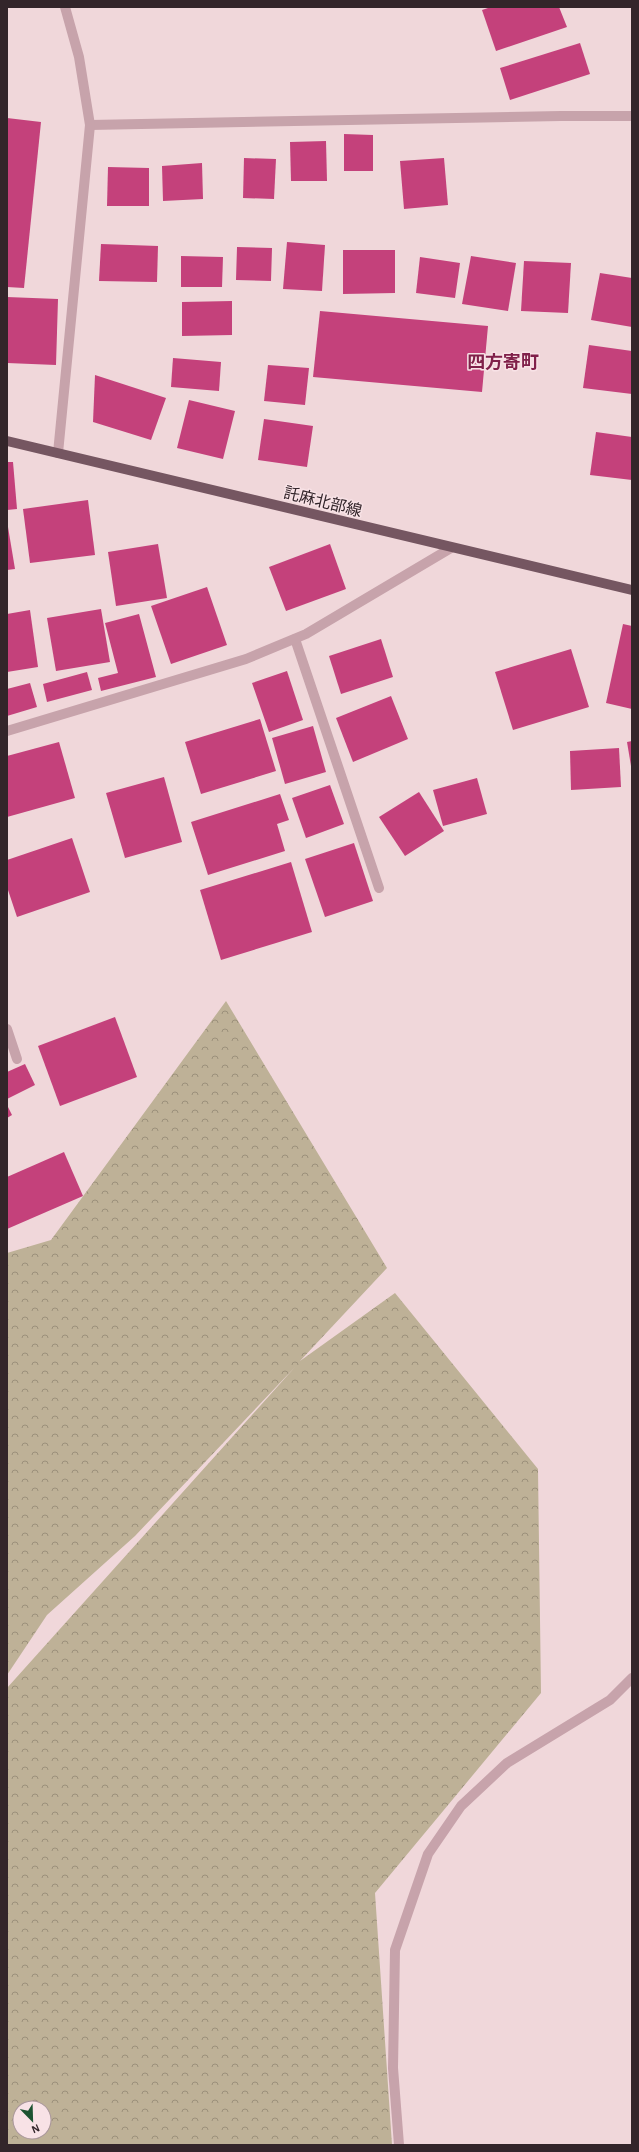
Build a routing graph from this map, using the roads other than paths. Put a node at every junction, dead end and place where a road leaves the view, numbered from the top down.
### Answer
1 (65, 7) edge
2 (632, 116) edge
3 (90, 125) junction
4 (7, 441) edge
5 (58, 453) junction
6 (451, 548) junction
7 (632, 590) edge
8 (295, 639) junction
9 (7, 731) edge
10 (379, 888) dead end
11 (7, 1028) edge
12 (17, 1059) dead end
13 (632, 1678) edge
14 (399, 2145) edge

1 - 3 street
2 - 3 street
3 - 5 street
4 - 5 main road, 託麻北部線
5 - 6 main road, 託麻北部線
6 - 7 main road, 託麻北部線
6 - 8 street
8 - 9 street
8 - 10 street
11 - 12 street
13 - 14 street

